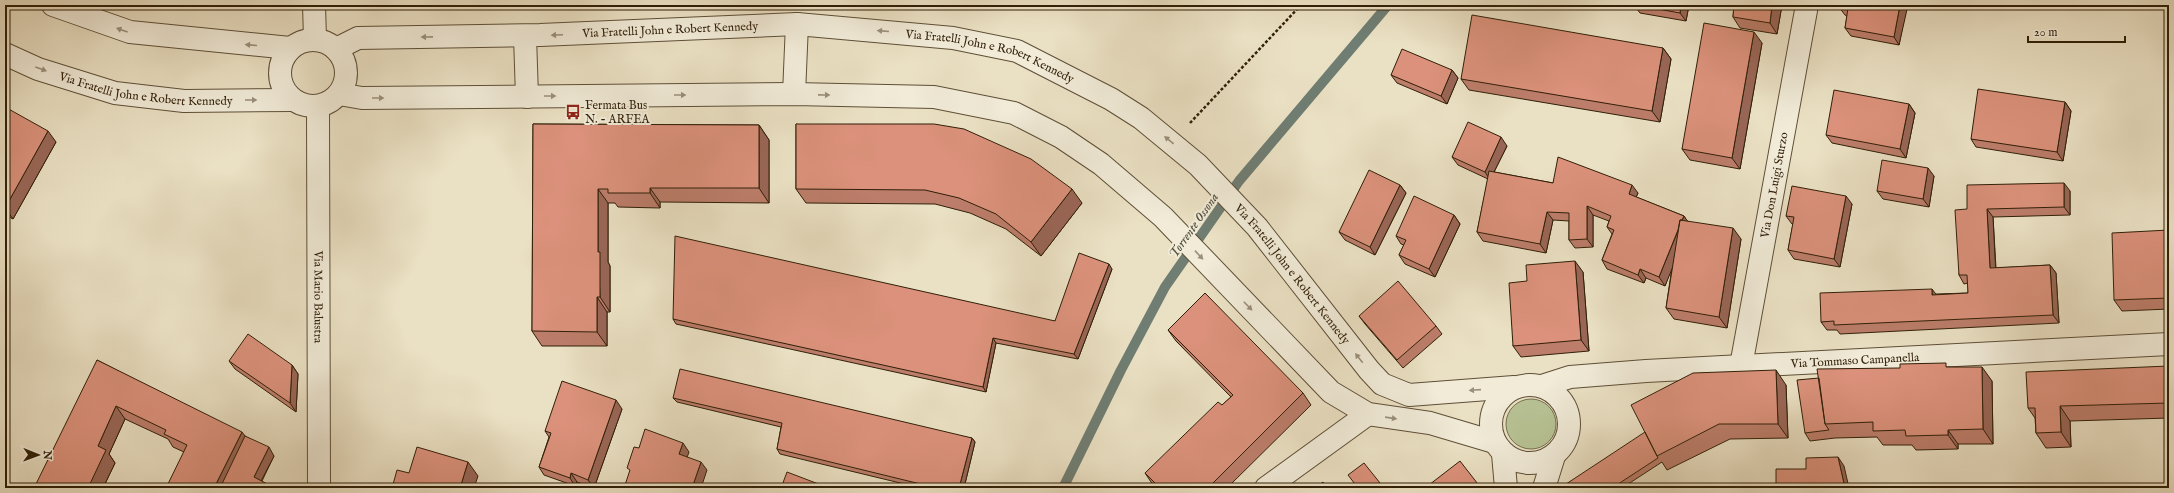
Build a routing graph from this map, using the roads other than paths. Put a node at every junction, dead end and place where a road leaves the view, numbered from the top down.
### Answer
1 (53, 5) edge
2 (314, 5) edge
3 (1807, 5) edge
4 (798, 24) junction
5 (525, 36) junction
6 (315, 39) junction
7 (290, 48) junction
8 (336, 49) junction
9 (5, 54) edge
10 (339, 94) junction
11 (794, 94) junction
12 (527, 96) junction
13 (292, 100) junction
14 (318, 107) junction
15 (2169, 344) edge
16 (1741, 366) junction
17 (1542, 386) junction
18 (1514, 387) junction
19 (1368, 414) junction
20 (1499, 448) junction
21 (1554, 456) junction
22 (318, 488) edge
23 (1266, 488) edge
24 (1506, 488) edge
25 (1544, 488) edge

7 -> 1 street
2 - 6 street
3 - 16 street, Via Don Luigi Sturzo
4 -> 5 street, Via Fratelli John e Robert Kennedy
4 - 11 street
18 -> 4 street, Via Fratelli John e Robert Kennedy
5 -> 8 street, Via Fratelli John e Robert Kennedy
5 - 12 street
6 - 7 street
6 - 8 street
7 - 13 street
8 - 10 street
9 -> 13 street, Via Fratelli John e Robert Kennedy
10 -> 12 street
10 - 14 street
12 -> 11 street
11 -> 19 street
13 - 14 street
14 - 22 street, Via Mario Balustra
15 - 16 street, Via Tommaso Campanella
16 - 17 street, Via Tommaso Campanella
17 - 18 street, Via Fratelli John e Robert Kennedy
17 - 21 street
18 - 20 street
19 -> 20 street
19 - 23 street
20 - 21 street
20 - 24 street
21 - 25 street

